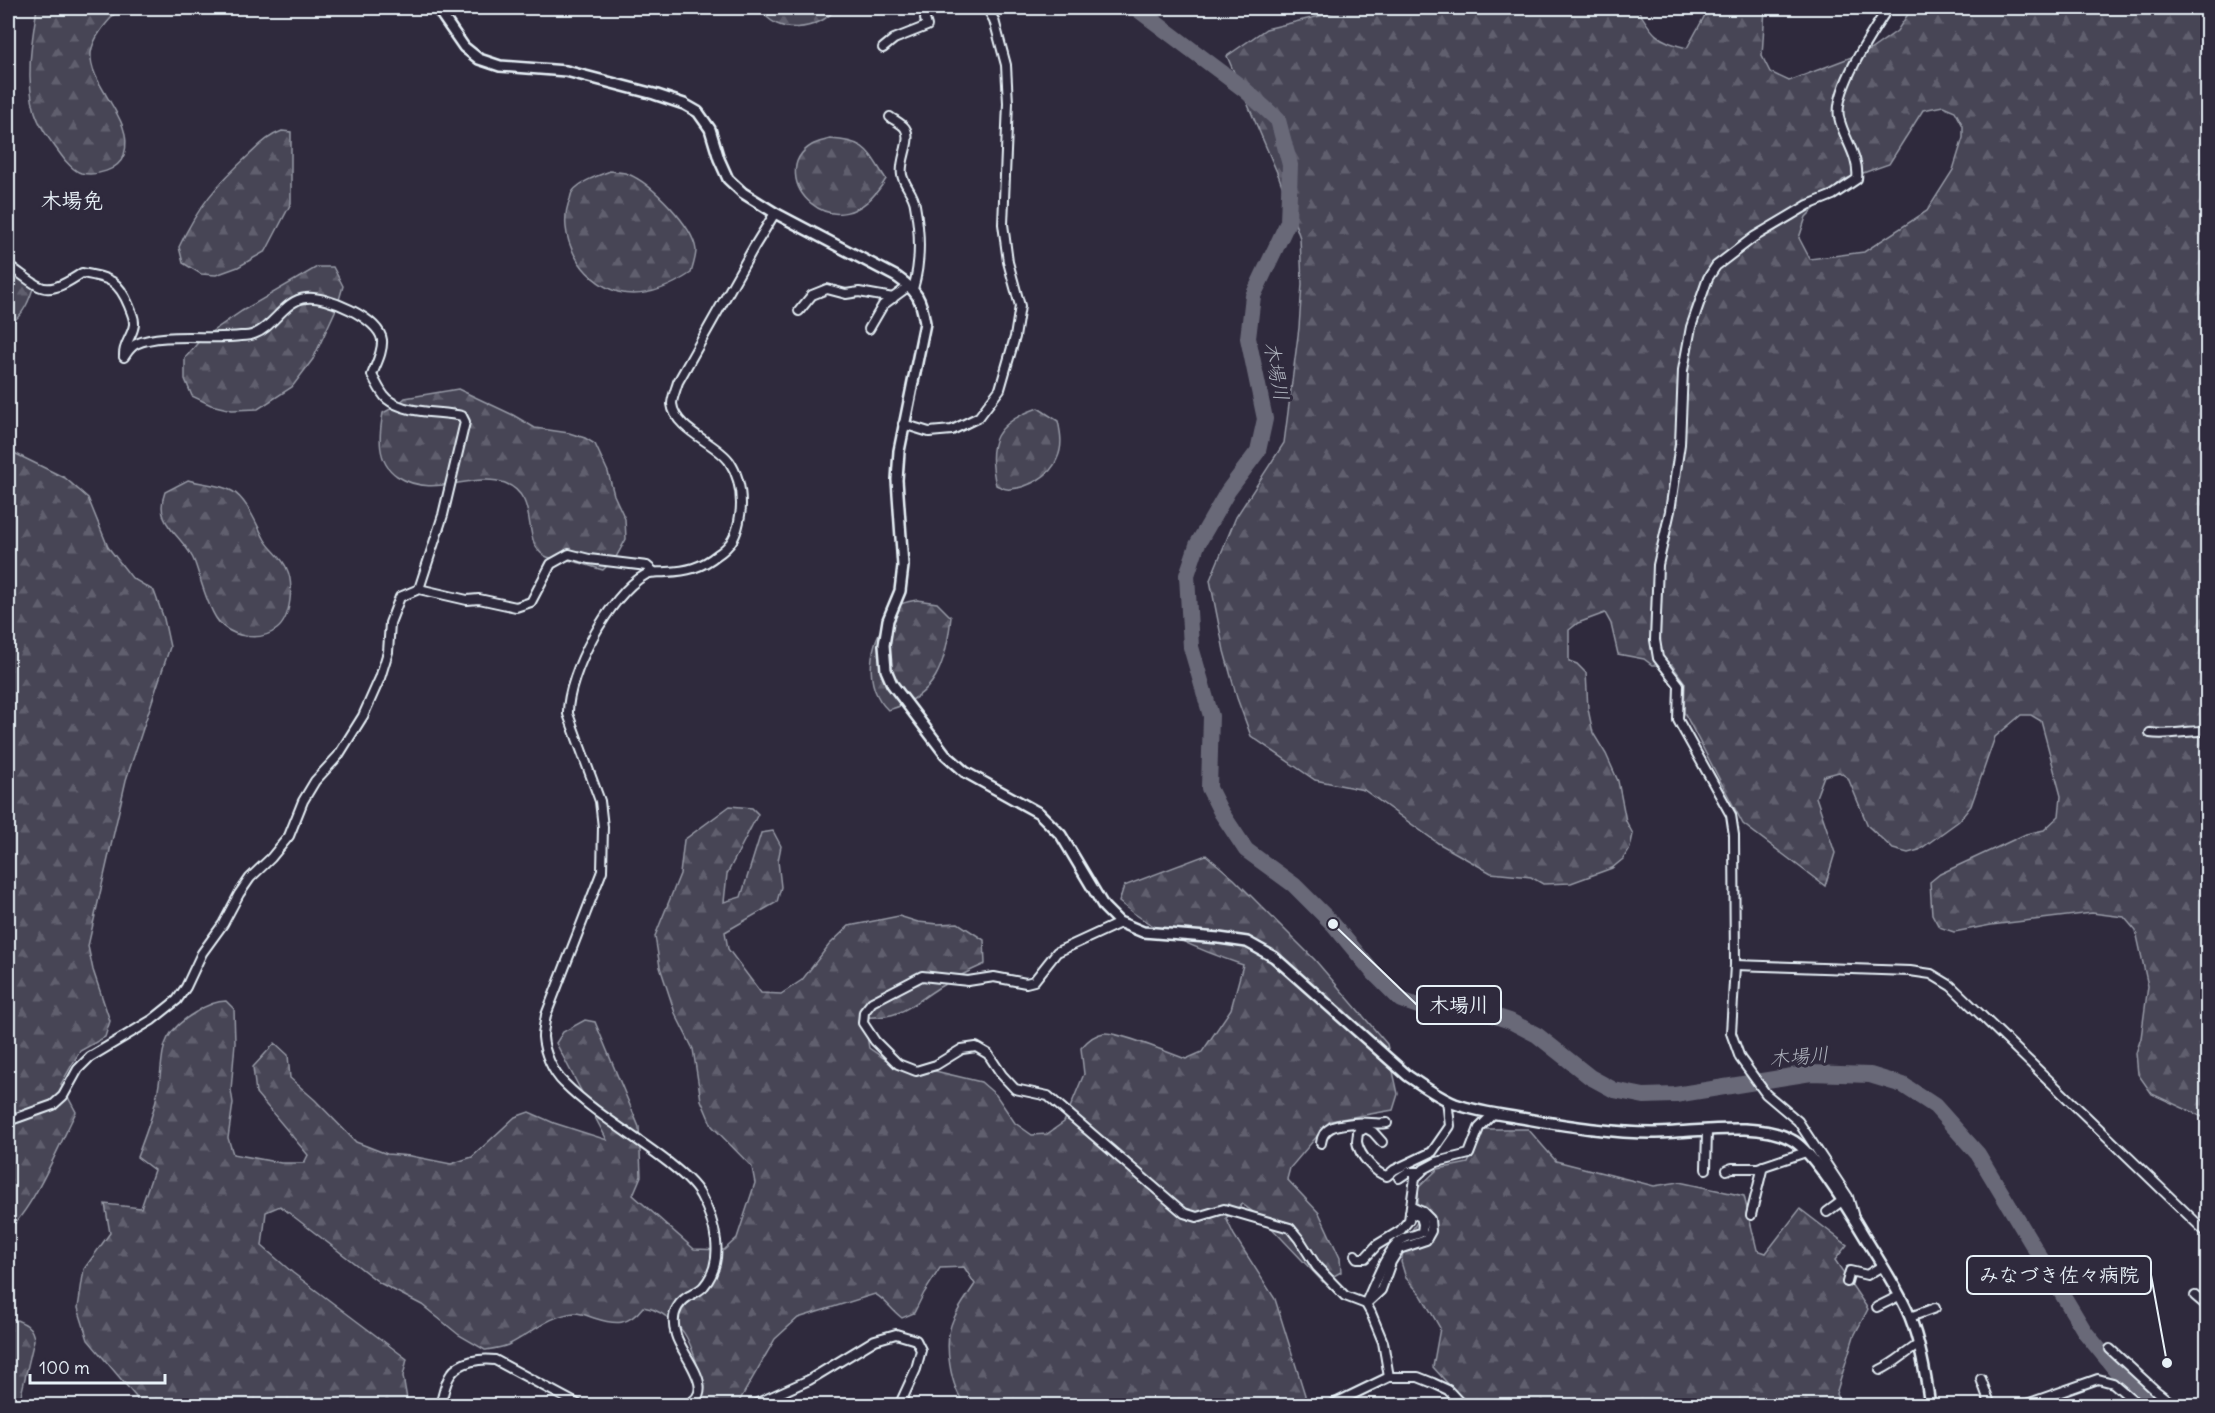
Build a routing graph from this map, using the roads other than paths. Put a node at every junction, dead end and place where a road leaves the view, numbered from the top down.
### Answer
1 (437, 8) edge
2 (927, 8) edge
3 (987, 8) edge
4 (1888, 8) edge
5 (883, 48) dead end
6 (890, 117) dead end
7 (775, 213) junction
8 (8, 265) edge
9 (911, 287) junction
10 (893, 298) junction
11 (799, 311) dead end
12 (869, 329) dead end
13 (903, 424) junction
14 (654, 572) junction
15 (419, 589) junction
16 (2208, 731) edge
17 (2150, 733) dead end
18 (1120, 923) junction
19 (1735, 965) junction
20 (1447, 1100) junction
21 (1494, 1113) junction
22 (8, 1121) edge
23 (1354, 1123) junction
24 (1387, 1123) dead end
25 (1362, 1130) junction
26 (1707, 1131) junction
27 (1382, 1142) dead end
28 (1321, 1143) dead end
29 (1806, 1152) junction
30 (1418, 1159) junction
31 (1763, 1166) junction
32 (1706, 1169) dead end
33 (1727, 1170) dead end
34 (1422, 1171) junction
35 (1399, 1178) dead end
36 (1842, 1202) junction
37 (1411, 1209) junction
38 (1827, 1212) dead end
39 (1751, 1215) dead end
40 (1854, 1219) junction
41 (2208, 1234) edge
42 (1355, 1255) dead end
43 (1882, 1266) junction
44 (1847, 1282) dead end
45 (1899, 1296) junction
46 (2195, 1296) dead end
47 (1366, 1304) junction
48 (1877, 1307) dead end
49 (2208, 1307) edge
50 (1935, 1308) dead end
51 (1910, 1317) junction
52 (1918, 1345) junction
53 (2110, 1349) dead end
54 (1880, 1370) dead end
55 (1389, 1377) junction
56 (1981, 1378) dead end
57 (763, 1403) edge
58 (2022, 1405) edge
59 (441, 1406) edge
60 (581, 1406) edge
61 (680, 1406) edge
62 (751, 1406) edge
63 (899, 1406) edge
64 (1329, 1406) edge
65 (1463, 1406) edge
66 (1930, 1406) edge
67 (1991, 1406) edge
68 (2140, 1406) edge
69 (2175, 1406) edge

1 - 7 street
2 - 5 street
3 - 13 street
4 - 19 street
6 - 9 street
7 - 9 street
7 - 14 street
8 - 15 street
9 - 10 street
9 - 13 street
10 - 11 street
10 - 12 street
13 - 18 street
14 - 15 street
14 - 61 street
15 - 22 street
16 - 17 street
18 - 20 street
18 - 47 street
19 - 40 street
19 - 41 street
20 - 21 street
20 - 30 street
21 - 26 street
21 - 34 street
23 - 24 street
23 - 25 street
23 - 28 street
25 - 27 street
25 - 30 street
26 - 29 street
26 - 32 street
29 - 31 street
29 - 36 street
30 - 34 street
31 - 33 street
31 - 39 street
34 - 35 street
34 - 37 street
36 - 38 street
36 - 40 street
37 - 42 street
37 - 47 street
40 - 43 street
43 - 44 street
43 - 45 street
45 - 48 street
45 - 51 street
46 - 49 street
47 - 55 street
50 - 51 street
51 - 52 street
52 - 54 street
52 - 66 street
53 - 69 street
55 - 64 street
55 - 65 street
56 - 67 street
57 - 62 street
57 - 63 street
58 - 68 street
59 - 60 street

